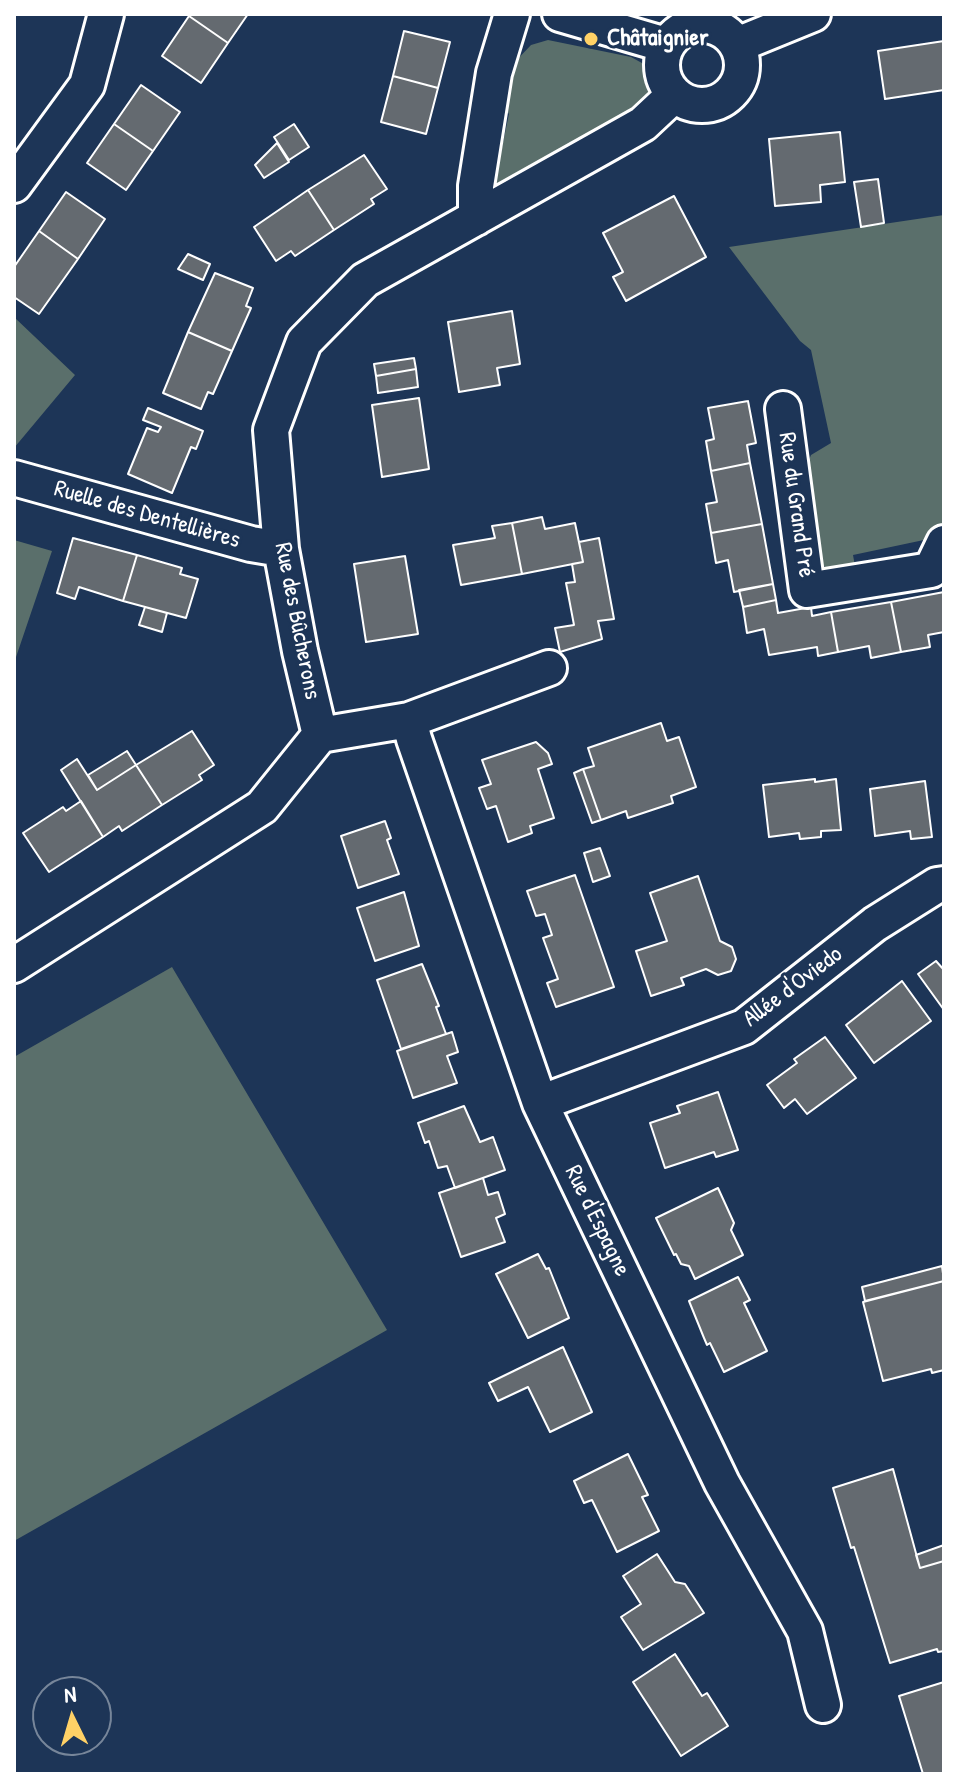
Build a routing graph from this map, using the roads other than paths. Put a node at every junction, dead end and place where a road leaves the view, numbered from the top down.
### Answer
1 (106, 14) edge
2 (512, 14) edge
3 (560, 14) edge
4 (813, 14) edge
5 (666, 45) junction
6 (737, 45) junction
7 (674, 95) junction
8 (14, 185) edge
9 (476, 218) junction
10 (783, 409) dead end
11 (14, 478) edge
12 (944, 543) edge
13 (281, 549) junction
14 (549, 668) dead end
15 (409, 720) junction
16 (320, 735) junction
17 (944, 884) edge
18 (14, 965) edge
19 (540, 1103) junction
20 (823, 1705) dead end

1 - 8 street
2 - 9 street
3 - 5 street
4 - 6 street
5 - 6 street
5 - 7 street
6 - 7 street
7 - 9 street, Rue des Bûcherons
9 - 13 street, Rue des Bûcherons
10 - 12 street, Rue du Grand Pré
11 - 13 street, Ruelle des Dentellières
13 - 16 street, Rue des Bûcherons
14 - 15 street
15 - 16 street
15 - 19 street, Rue d'Espagne
16 - 18 street
17 - 19 street, Allée d'Oviedo
19 - 20 street, Rue d'Espagne

